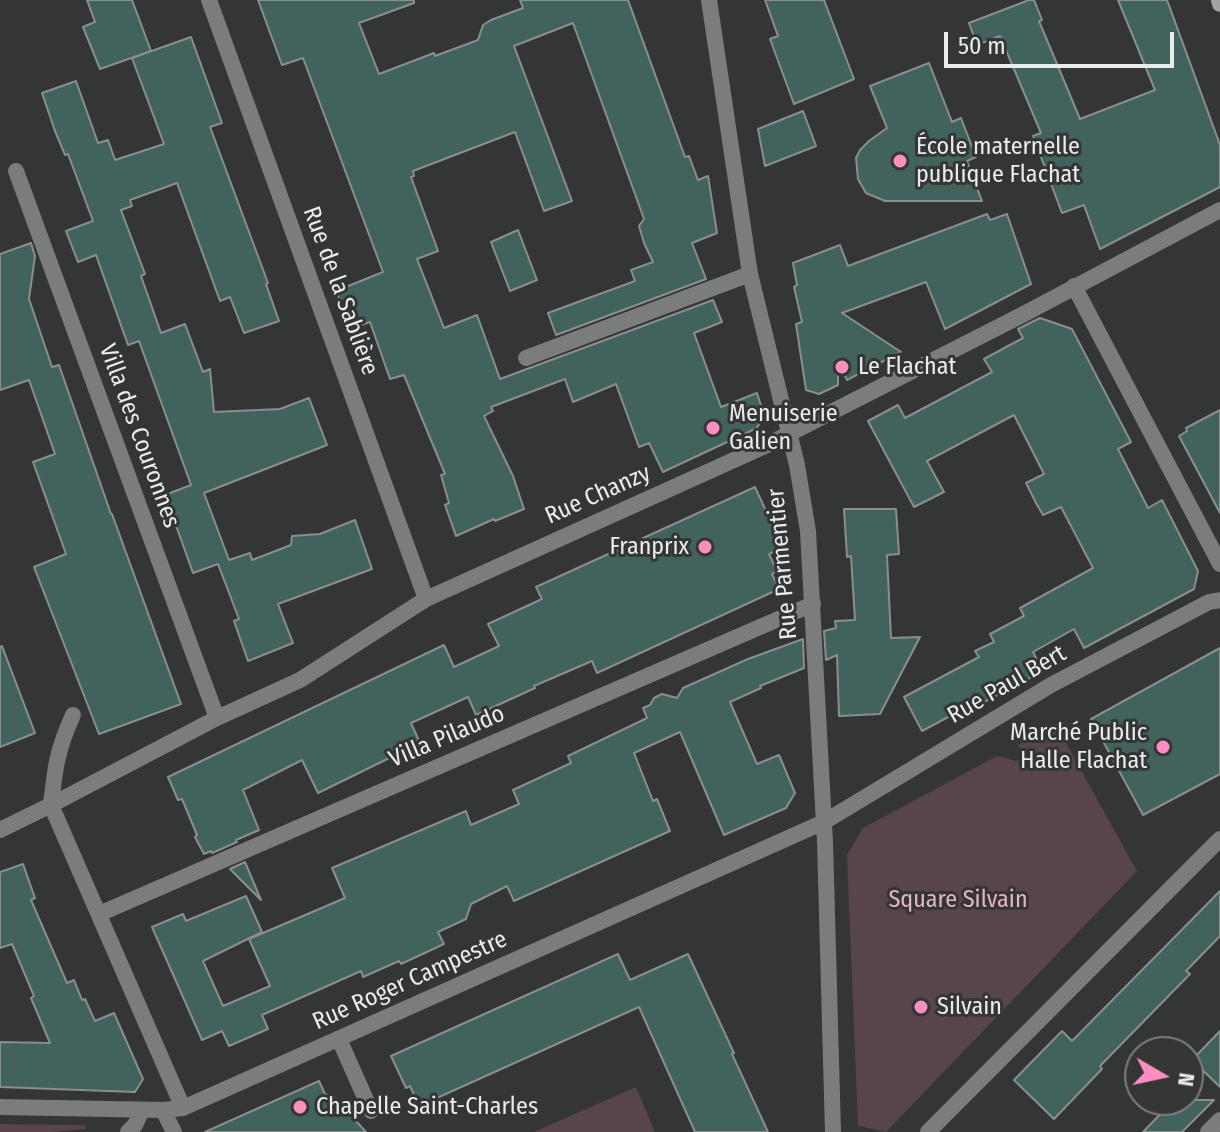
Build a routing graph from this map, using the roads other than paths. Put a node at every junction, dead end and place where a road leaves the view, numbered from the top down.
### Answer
1 (209, 0) edge
2 (709, 0) edge
3 (16, 171) dead end
4 (1220, 210) edge
5 (750, 274) junction
6 (1074, 286) junction
7 (526, 358) dead end
8 (790, 434) junction
9 (1220, 564) edge
10 (426, 599) junction
11 (1220, 600) edge
12 (813, 604) junction
13 (73, 715) dead end
14 (217, 718) junction
15 (51, 805) junction
16 (824, 822) junction
17 (0, 830) edge
18 (1220, 839) edge
19 (99, 914) junction
20 (339, 1039) junction
21 (0, 1107) edge
22 (183, 1108) junction
23 (142, 1110) junction
24 (163, 1110) junction
25 (371, 1111) dead end
26 (1220, 1120) edge
27 (128, 1132) edge
28 (174, 1132) edge
29 (833, 1132) edge
30 (928, 1132) edge
31 (1208, 1132) edge

1 - 10 street, Rue de la Sablière
2 - 5 street, Rue Parmentier
3 - 14 street, Villa des Couronnes
4 - 6 street, Rue Chanzy
5 - 7 street
5 - 8 street, Rue Parmentier
6 - 8 street, Rue Chanzy
6 - 9 street
8 - 10 street, Rue Chanzy
8 - 12 street, Rue Parmentier
10 - 14 street, Rue Chanzy
11 - 16 street, Rue Paul Bert
12 - 16 street, Rue Parmentier
12 - 19 street, Villa Pilaudo
13 - 15 street
14 - 15 street, Rue Chanzy
15 - 17 street, Rue Chanzy
15 - 19 street
16 - 20 street, Rue Roger Campestre
16 - 29 street, Rue Parmentier
18 - 30 street
19 - 22 street
20 - 22 street, Rue Roger Campestre
20 - 25 street
21 - 23 street, Rue Roger Campestre
22 - 24 street, Rue Roger Campestre
23 - 24 street, Rue Roger Campestre
23 - 27 street
24 - 28 street
26 - 31 street

